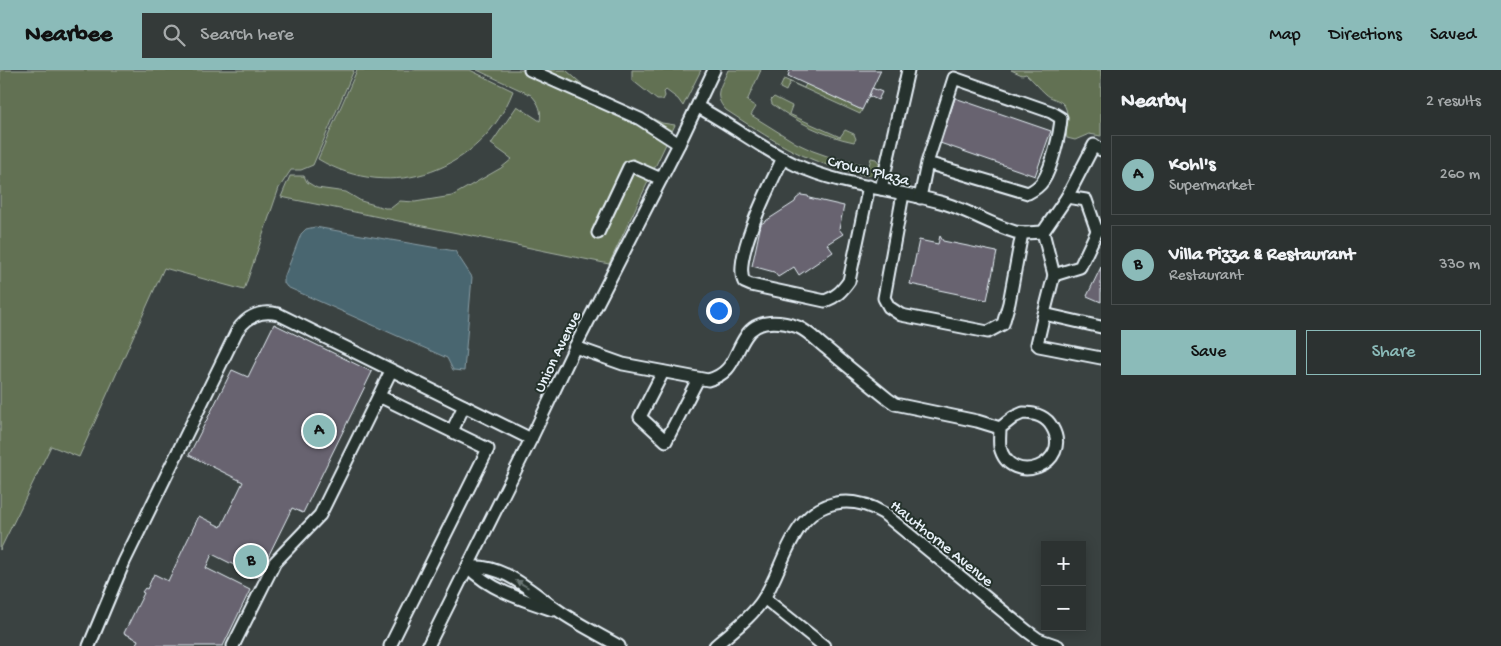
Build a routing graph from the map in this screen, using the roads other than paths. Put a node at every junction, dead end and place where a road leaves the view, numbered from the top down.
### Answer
1 (530, 70) edge
2 (714, 70) edge
3 (908, 70) edge
4 (698, 107) junction
5 (680, 144) junction
6 (1101, 150) edge
7 (783, 158) junction
8 (927, 162) junction
9 (661, 180) junction
10 (875, 188) junction
11 (903, 194) junction
12 (1067, 197) junction
13 (920, 198) junction
14 (1043, 232) junction
15 (598, 233) dead end
16 (1022, 233) junction
17 (1054, 275) junction
18 (1044, 314) junction
19 (1101, 327) edge
20 (575, 347) junction
21 (1101, 358) edge
22 (392, 371) junction
23 (663, 372) junction
24 (698, 379) junction
25 (379, 396) junction
26 (464, 406) junction
27 (1000, 428) junction
28 (452, 431) junction
29 (532, 439) junction
30 (468, 567) junction
31 (764, 598) junction
32 (89, 646) edge
33 (233, 646) edge
34 (390, 646) edge
35 (428, 646) edge
36 (618, 646) edge
37 (715, 646) edge
38 (824, 646) edge
39 (1058, 646) edge

1 - 5 street
2 - 4 street, Union Avenue
3 - 10 street
4 - 5 street, Union Avenue
4 - 7 street, Crown Plaza
5 - 9 street, Union Avenue
6 - 12 street
7 - 10 street, Crown Plaza
7 - 10 street
8 - 8 street
8 - 13 street
9 - 15 street
9 - 20 street, Union Avenue
10 - 11 street, Crown Plaza
11 - 13 street, Crown Plaza
11 - 16 street
12 - 14 street
12 - 17 street
13 - 16 street, Crown Plaza
14 - 16 street, Crown Plaza
14 - 17 street
17 - 18 street
18 - 19 street
18 - 21 street
20 - 23 street
20 - 29 street, Union Avenue
22 - 25 street
22 - 26 street
22 - 32 street
23 - 24 street
23 - 24 street
24 - 27 street
25 - 28 street
25 - 33 street
26 - 28 street
26 - 29 street
27 - 27 street
28 - 34 street
29 - 30 street, Union Avenue
30 - 35 street, Union Avenue
30 - 36 street
31 - 37 street, Hawthorne Avenue
31 - 38 street
31 - 39 street, Hawthorne Avenue

